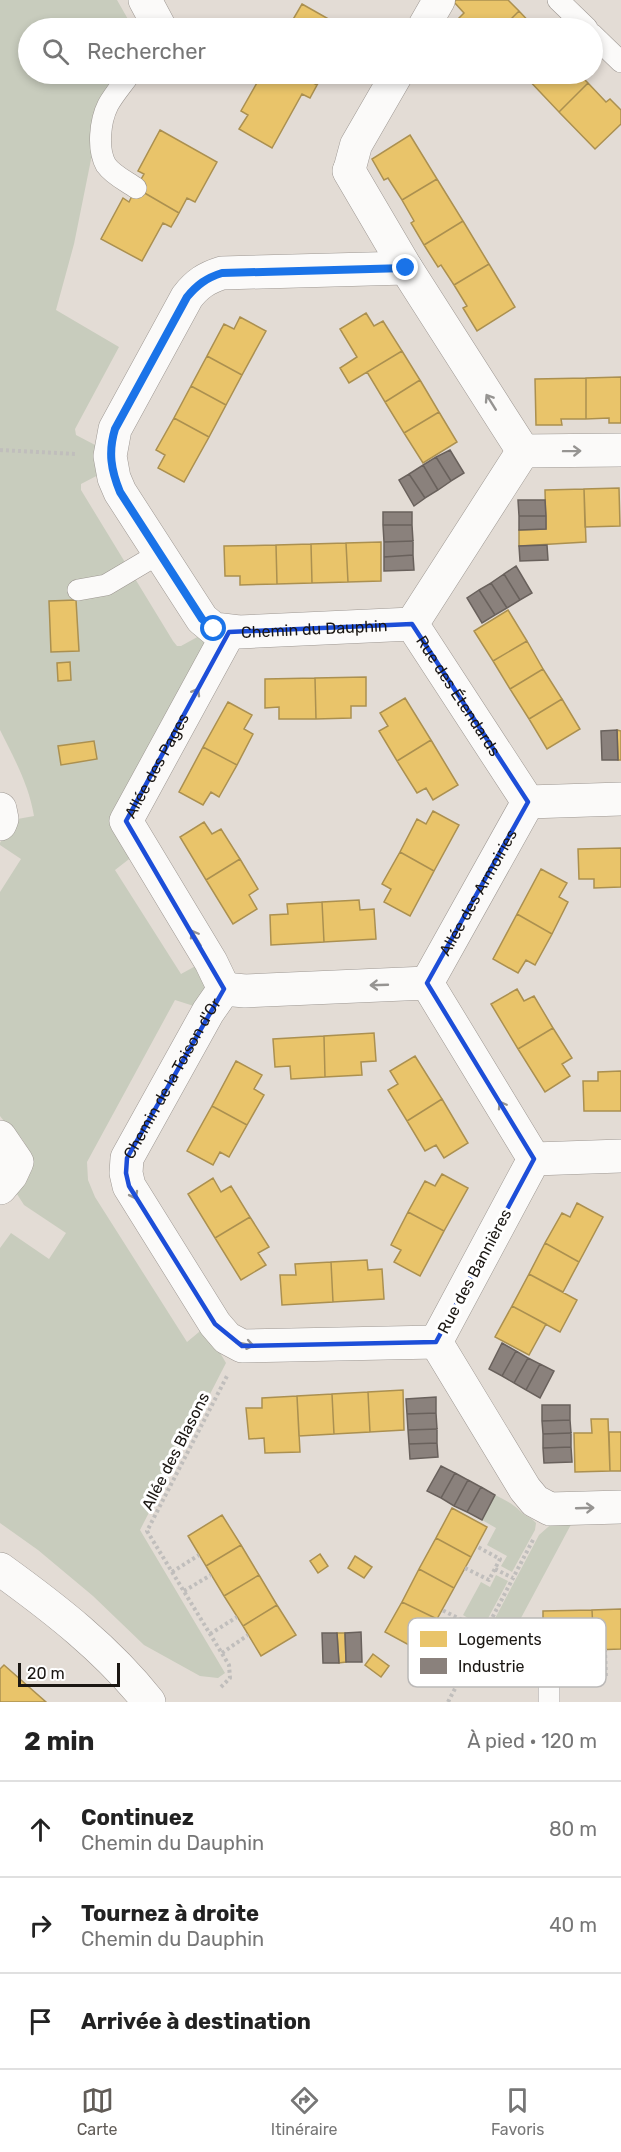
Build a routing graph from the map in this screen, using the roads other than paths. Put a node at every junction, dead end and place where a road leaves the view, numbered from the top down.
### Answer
1 (145, 0) edge
2 (440, 0) edge
3 (558, 0) edge
4 (155, 18) edge
5 (429, 18) edge
6 (577, 18) edge
7 (603, 45) edge
8 (621, 62) edge
9 (123, 84) edge
10 (391, 84) edge
11 (349, 171) joint
12 (136, 188) dead end
13 (406, 268) junction
14 (621, 450) edge
15 (523, 451) junction
16 (160, 553) junction
17 (78, 590) dead end
18 (412, 624) junction
19 (229, 632) junction
20 (621, 799) edge
21 (528, 802) junction
22 (0, 809) edge
23 (0, 824) edge
24 (427, 983) junction
25 (224, 989) junction
26 (0, 1137) edge
27 (621, 1156) edge
28 (534, 1159) junction
29 (0, 1188) edge
30 (436, 1342) junction
31 (621, 1507) edge
32 (0, 1569) edge
33 (149, 1702) edge

1 - 4 street
2 - 5 street
3 - 6 lane
7 - 8 lane
9 - 12 lane
10 - 11 street
11 - 13 street
15 -> 13 street
13 - 16 street, Chemin du Dauphin
15 -> 14 street
15 - 18 street, Rue des Étendards
16 - 17 lane
16 - 19 street, Chemin du Dauphin
18 - 19 street, Chemin du Dauphin
18 - 21 street, Rue des Étendards
25 -> 19 street, Allée des Pages
20 - 21 street
21 - 24 street, Allée des Armoiries
22 - 23 street
24 -> 25 street, Chemin de la Toison d'Or
28 -> 24 street
25 -> 30 street, Chemin de la Toison d'Or
26 - 29 street
27 - 28 street
28 - 30 street, Rue des Bannières
30 -> 31 street, Rue des Bannières
32 - 33 street

